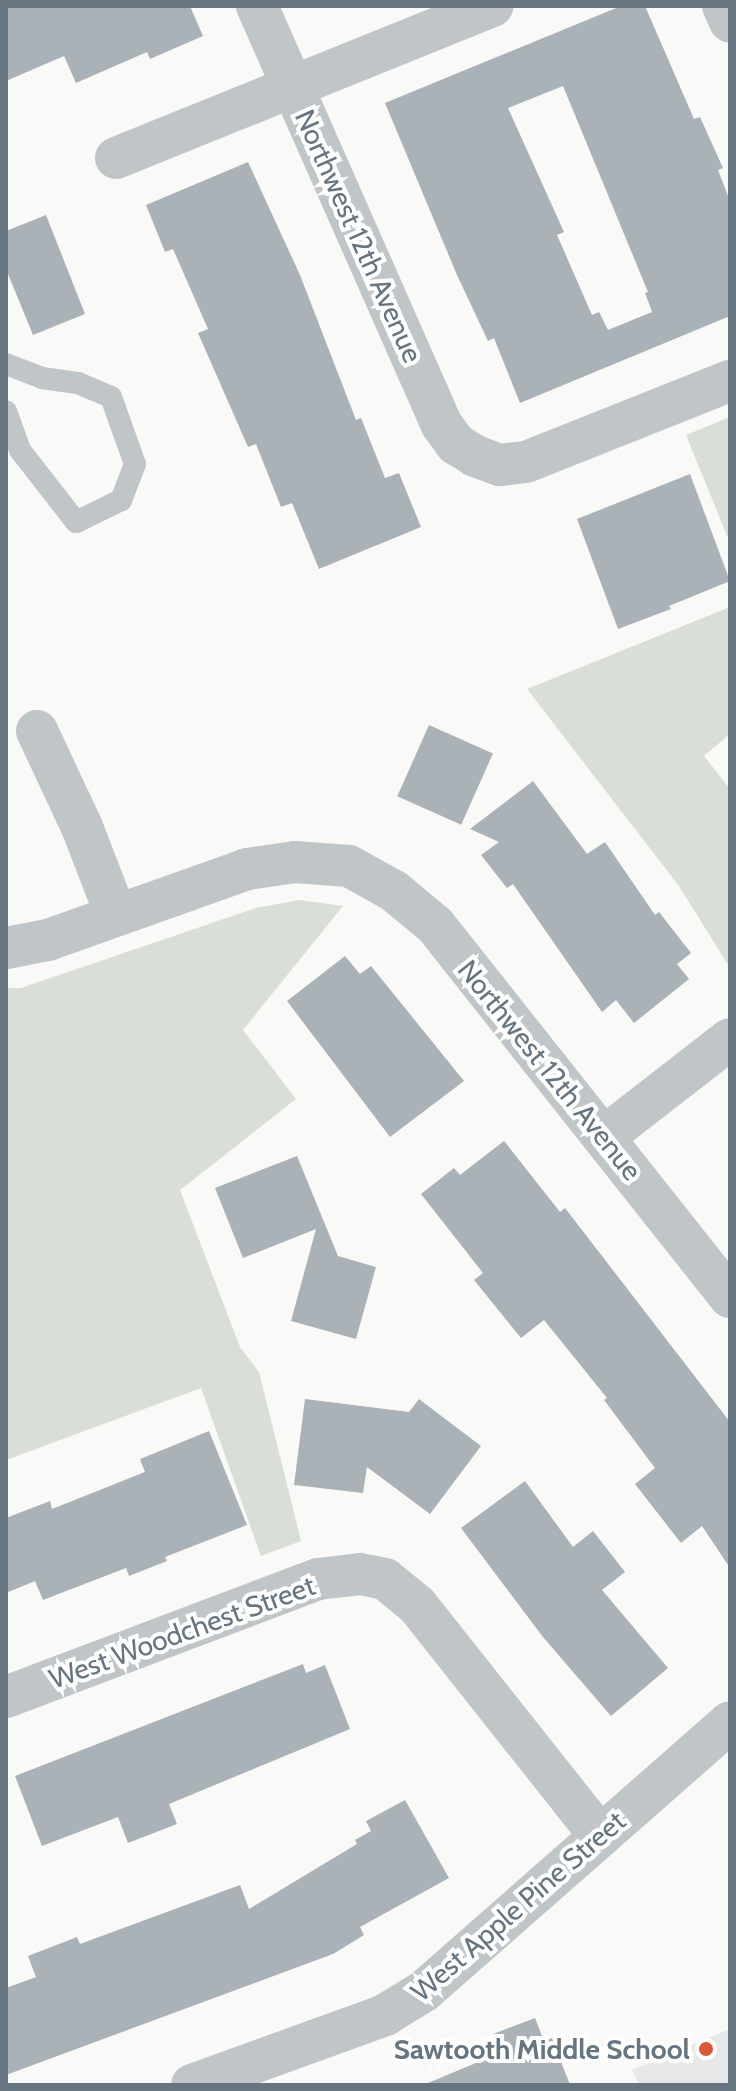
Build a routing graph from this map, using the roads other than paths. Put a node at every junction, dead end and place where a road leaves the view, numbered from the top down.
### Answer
1 (257, 6) edge
2 (493, 6) edge
3 (723, 6) edge
4 (730, 22) edge
5 (293, 87) junction
6 (116, 158) dead end
7 (6, 364) edge
8 (730, 381) edge
9 (6, 411) edge
10 (37, 731) dead end
11 (116, 915) junction
12 (6, 948) edge
13 (730, 1039) edge
14 (605, 1136) junction
15 (730, 1297) edge
16 (6, 1697) edge
17 (730, 1722) edge
18 (600, 1836) junction
19 (192, 2085) edge

1 - 5 street, Northwest 12th Avenue
2 - 5 street
3 - 4 street
5 - 6 street
5 - 8 street, Northwest 12th Avenue
7 - 9 lane
10 - 11 street
11 - 12 street
11 - 14 street, Northwest 12th Avenue
13 - 14 street
14 - 15 street, Northwest 12th Avenue
16 - 18 street, West Woodchest Street
17 - 18 street, West Apple Pine Street
18 - 19 street, West Apple Pine Street

